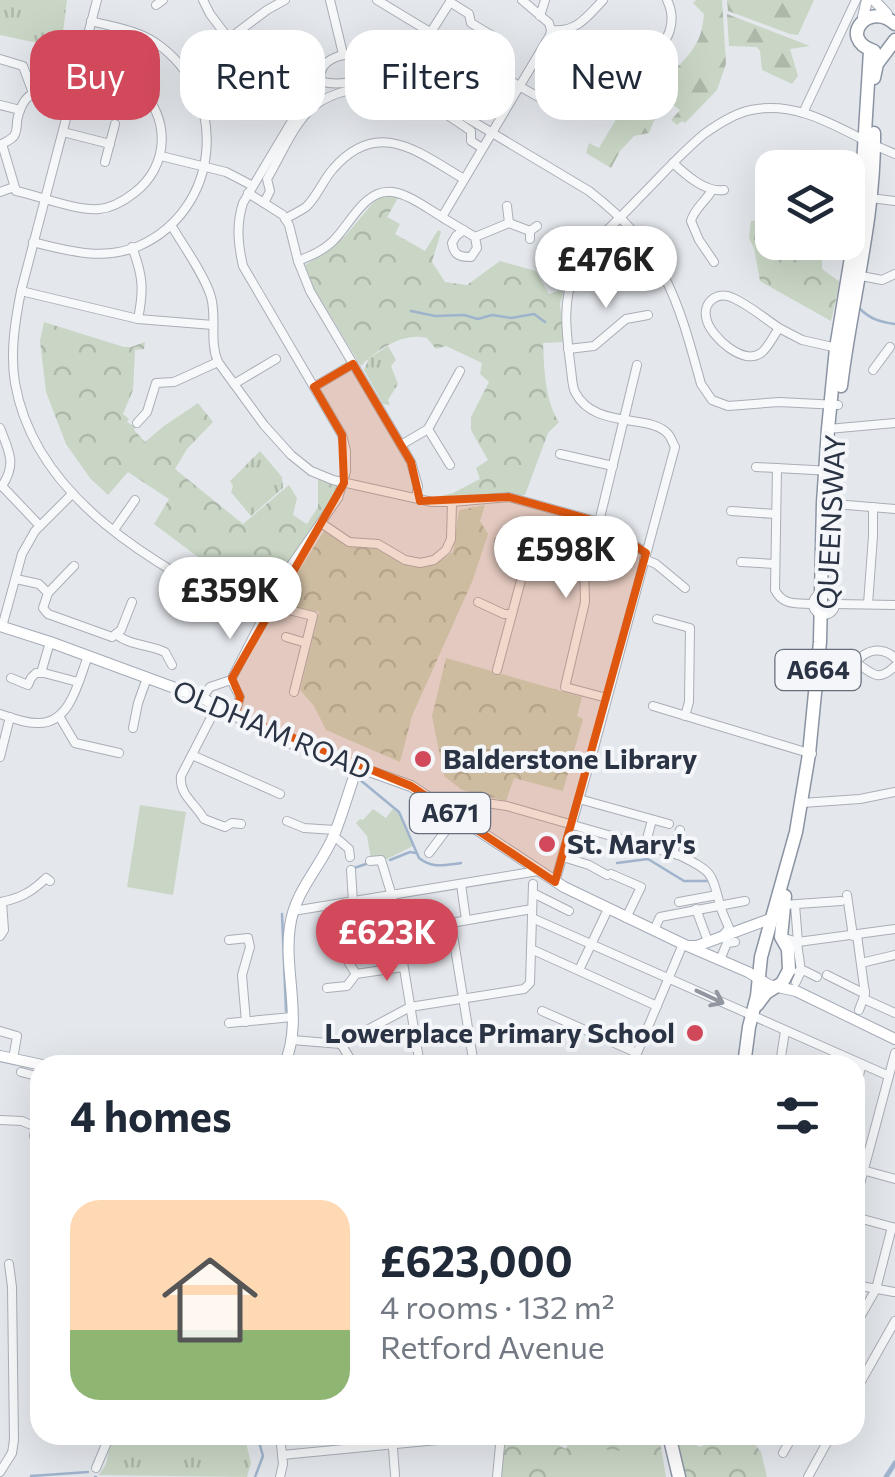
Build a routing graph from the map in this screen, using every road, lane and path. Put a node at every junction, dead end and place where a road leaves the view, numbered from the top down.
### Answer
1 (96, 0) edge
2 (203, 0) edge
3 (285, 0) edge
4 (330, 0) edge
5 (377, 0) edge
6 (522, 0) edge
7 (546, 0) edge
8 (603, 0) edge
9 (667, 0) edge
10 (856, 0) edge
11 (866, 0) edge
12 (874, 0) edge
13 (451, 1) edge
14 (540, 16) junction
15 (863, 17) junction
16 (892, 19) edge
17 (91, 20) junction
18 (88, 30) edge
19 (222, 30) edge
20 (240, 30) edge
21 (429, 30) edge
22 (433, 30) edge
23 (483, 30) edge
24 (551, 30) edge
25 (568, 30) edge
26 (890, 44) edge
27 (870, 50) junction
28 (343, 54) joint
29 (0, 59) edge
30 (535, 59) edge
31 (180, 63) edge
32 (325, 64) edge
33 (30, 84) edge
34 (325, 84) edge
35 (515, 84) edge
36 (345, 85) edge
37 (518, 86) junction
38 (334, 90) junction
39 (30, 95) edge
40 (0, 105) edge
41 (20, 110) junction
42 (803, 113) junction
43 (65, 120) edge
44 (158, 120) edge
45 (206, 120) edge
46 (292, 120) edge
47 (455, 120) edge
48 (467, 120) edge
49 (115, 124) dead end
50 (62, 132) junction
51 (492, 132) junction
52 (870, 143) junction
53 (1, 144) edge
54 (110, 144) junction
55 (482, 148) junction
56 (895, 154) edge
57 (161, 156) junction
58 (106, 162) dead end
59 (674, 163) junction
60 (204, 168) junction
61 (464, 179) junction
62 (15, 189) junction
63 (250, 190) junction
64 (712, 190) junction
65 (724, 190) dead end
66 (0, 192) edge
67 (865, 197) joint
68 (45, 198) junction
69 (895, 200) edge
70 (264, 203) junction
71 (507, 204) dead end
72 (621, 217) junction
73 (442, 218) junction
74 (286, 219) junction
75 (509, 222) junction
76 (171, 225) junction
77 (464, 230) junction
78 (533, 232) dead end
79 (475, 237) junction
80 (34, 242) junction
81 (132, 248) junction
82 (584, 256) junction
83 (856, 260) edge
84 (298, 262) junction
85 (658, 262) junction
86 (714, 262) dead end
87 (854, 274) junction
88 (895, 274) edge
89 (21, 292) junction
90 (648, 314) dead end
91 (138, 319) junction
92 (213, 325) junction
93 (0, 326) edge
94 (779, 328) junction
95 (14, 329) junction
96 (890, 347) dead end
97 (840, 348) junction
98 (568, 349) junction
99 (276, 359) dead end
100 (880, 360) junction
101 (218, 362) junction
102 (354, 364) junction
103 (895, 364) edge
104 (637, 365) dead end
105 (873, 370) dead end
106 (460, 371) dead end
107 (234, 384) junction
108 (314, 387) junction
109 (835, 405) junction
110 (624, 420) junction
111 (137, 423) dead end
112 (895, 423) edge
113 (0, 428) edge
114 (832, 428) junction
115 (428, 429) junction
116 (401, 445) junction
117 (560, 454) dead end
118 (450, 465) dead end
119 (613, 466) junction
120 (756, 467) dead end
121 (777, 468) junction
122 (828, 470) junction
123 (344, 483) junction
124 (1, 487) edge
125 (71, 495) junction
126 (416, 498) junction
127 (135, 500) dead end
128 (452, 502) junction
129 (826, 503) junction
130 (873, 507) junction
131 (895, 509) edge
132 (731, 511) dead end
133 (775, 514) junction
134 (599, 522) junction
135 (321, 523) junction
136 (40, 526) junction
137 (114, 530) junction
138 (499, 541) dead end
139 (530, 552) junction
140 (645, 556) junction
141 (741, 562) dead end
142 (774, 564) junction
143 (74, 566) dead end
144 (16, 579) junction
145 (0, 586) edge
146 (684, 588) dead end
147 (12, 590) junction
148 (48, 593) junction
149 (132, 602) dead end
150 (478, 602) dead end
151 (824, 604) junction
152 (868, 604) junction
153 (269, 605) junction
154 (895, 605) edge
155 (512, 614) junction
156 (656, 619) dead end
157 (261, 620) junction
158 (1, 626) edge
159 (116, 634) junction
160 (286, 636) dead end
161 (50, 642) junction
162 (306, 642) junction
163 (88, 656) junction
164 (895, 658) edge
165 (821, 660) junction
166 (856, 662) junction
167 (172, 665) dead end
168 (895, 666) edge
169 (496, 670) dead end
170 (41, 673) junction
171 (10, 678) dead end
172 (147, 678) junction
173 (232, 680) junction
174 (78, 682) junction
175 (294, 692) dead end
176 (202, 698) junction
177 (607, 698) junction
178 (217, 706) junction
179 (653, 706) dead end
180 (235, 714) junction
181 (5, 716) edge
182 (59, 716) junction
183 (684, 716) junction
184 (133, 728) dead end
185 (119, 753) dead end
186 (812, 754) junction
187 (192, 755) junction
188 (0, 756) edge
189 (357, 768) junction
190 (895, 792) edge
191 (280, 794) dead end
192 (444, 797) dead end
193 (579, 799) junction
194 (805, 803) junction
195 (456, 817) junction
196 (286, 820) dead end
197 (652, 820) junction
198 (240, 824) dead end
199 (572, 824) junction
200 (668, 824) dead end
201 (680, 830) dead end
202 (335, 833) junction
203 (645, 846) junction
204 (429, 853) dead end
205 (673, 853) junction
206 (350, 857) dead end
207 (562, 857) junction
208 (370, 861) dead end
209 (351, 870) dead end
210 (538, 871) junction
211 (50, 881) dead end
212 (555, 882) junction
213 (461, 884) junction
214 (717, 894) junction
215 (392, 896) junction
216 (694, 899) junction
217 (746, 901) dead end
218 (1, 902) edge
219 (354, 902) junction
220 (679, 902) dead end
221 (789, 905) junction
222 (608, 909) junction
223 (293, 911) junction
224 (569, 911) dead end
225 (697, 911) junction
226 (722, 911) junction
227 (532, 913) junction
228 (626, 918) junction
229 (466, 920) junction
230 (768, 926) junction
231 (744, 928) junction
232 (895, 929) edge
233 (654, 930) junction
234 (5, 935) edge
235 (724, 935) junction
236 (855, 936) junction
237 (707, 939) junction
238 (230, 940) dead end
239 (735, 942) dead end
240 (791, 942) junction
241 (592, 944) junction
242 (685, 945) junction
243 (532, 949) junction
244 (350, 951) dead end
245 (895, 956) edge
246 (717, 958) junction
247 (861, 963) junction
248 (403, 967) junction
249 (579, 970) junction
250 (356, 974) junction
251 (794, 977) junction
252 (668, 978) junction
253 (877, 978) dead end
254 (758, 979) junction
255 (864, 980) junction
256 (327, 988) dead end
257 (776, 988) junction
258 (865, 995) junction
259 (463, 998) junction
260 (657, 1006) junction
261 (410, 1007) junction
262 (859, 1010) dead end
263 (542, 1011) dead end
264 (753, 1012) junction
265 (894, 1013) edge
266 (292, 1017) junction
267 (246, 1022) junction
268 (230, 1023) dead end
269 (0, 1031) edge
270 (785, 1031) junction
271 (882, 1033) junction
272 (895, 1039) edge
273 (292, 1040) junction
274 (341, 1044) junction
275 (637, 1053) joint
276 (895, 1053) edge
277 (348, 1054) edge
278 (287, 1055) edge
279 (418, 1055) edge
280 (472, 1055) edge
281 (746, 1055) edge
282 (781, 1055) edge
283 (841, 1055) edge
284 (0, 1056) edge
285 (13, 1059) junction
286 (30, 1063) edge
287 (865, 1065) edge
288 (21, 1072) dead end
289 (30, 1074) edge
290 (889, 1076) junction
291 (0, 1120) edge
292 (30, 1123) edge
293 (865, 1150) edge
294 (865, 1170) edge
295 (895, 1178) edge
296 (865, 1220) edge
297 (893, 1227) edge
298 (884, 1256) junction
299 (895, 1258) edge
300 (9, 1264) dead end
301 (865, 1287) edge
302 (876, 1289) junction
303 (894, 1292) edge
304 (865, 1308) edge
305 (895, 1321) edge
306 (865, 1373) edge
307 (105, 1445) edge
308 (281, 1445) edge
309 (351, 1445) edge
310 (393, 1445) edge
311 (500, 1445) edge
312 (671, 1445) edge
313 (788, 1445) edge
314 (826, 1445) edge
315 (784, 1452) dead end
316 (282, 1455) junction
317 (96, 1465) dead end
318 (0, 1472) edge
319 (396, 1476) edge
320 (280, 1477) edge
321 (498, 1477) edge
322 (677, 1477) edge
323 (808, 1477) edge

1 - 17 street
2 - 19 street
3 - 20 street
4 - 28 street
5 - 21 street
6 - 14 street
7 - 14 street
8 - 25 street
9 - 37 street
10 - 42 street
11 - 15 main road
12 - 16 main road
13 - 22 street
13 - 23 street
14 - 24 street
15 - 16 highway
15 - 27 highway, QUEENSWAY
17 - 18 street
17 - 31 street
26 - 27 highway
26 - 52 highway, QUEENSWAY / A664
27 - 52 highway, QUEENSWAY / A664
28 - 32 street
29 - 33 street
30 - 37 street
34 - 38 street
35 - 37 street
36 - 38 street
37 - 51 street
38 - 70 street
39 - 41 street
40 - 41 street
41 - 53 street
42 - 52 street
42 - 59 street
43 - 50 street
44 - 57 street
45 - 60 street
46 - 63 street
47 - 55 street
48 - 51 street
49 - 54 street
50 - 54 street
50 - 68 street
51 - 55 street
51 - 72 street
52 - 56 street
52 - 67 highway, QUEENSWAY / A664
53 - 62 street
54 - 58 street
55 - 61 street
57 - 60 street
57 - 68 street
59 - 64 street
59 - 72 street
60 - 63 street
60 - 76 street
61 - 73 street
61 - 74 street
62 - 66 street
62 - 68 street
63 - 70 street
63 - 108 street
64 - 65 street
64 - 86 street
67 - 69 street
68 - 80 street
70 - 74 street
71 - 75 street
72 - 82 street
72 - 85 street
73 - 77 street
73 - 84 street
74 - 84 street
75 - 78 street
75 - 79 street
76 - 81 street
76 - 92 street
77 - 79 street
77 - 79 street
80 - 81 street
80 - 89 street
81 - 91 street
82 - 85 street
82 - 98 street
83 - 87 highway, QUEENSWAY / A664
84 - 102 street
85 - 109 street
87 - 88 street
87 - 97 highway, QUEENSWAY / A664
89 - 91 street
89 - 95 street
90 - 98 street
91 - 92 street
92 - 101 street
93 - 95 street
94 - 94 street
94 - 97 street
95 - 125 street
96 - 100 street
97 - 109 highway, QUEENSWAY / A664
98 - 110 street
99 - 107 street
100 - 103 street
100 - 105 street
101 - 107 street
101 - 111 street
102 - 108 street
102 - 116 street
104 - 110 street
106 - 115 street
107 - 123 street
108 - 123 street
109 - 114 highway, QUEENSWAY / A664
110 - 119 street
110 - 140 street
112 - 114 street
113 - 124 street
114 - 122 highway, QUEENSWAY / A664
115 - 116 street
115 - 118 street
116 - 126 street
117 - 119 street
119 - 134 street
120 - 121 street
121 - 122 street
121 - 133 street
122 - 129 highway, QUEENSWAY / A664
123 - 126 street
123 - 135 street
124 - 136 street
125 - 136 street
125 - 137 street
126 - 128 street
127 - 137 street
128 - 134 street
128 - 135 street
129 - 130 street
129 - 151 highway, QUEENSWAY / A664
130 - 131 street
130 - 152 street
132 - 133 street
133 - 142 street
134 - 140 street
135 - 153 street
136 - 144 street
137 - 157 street
138 - 139 street
139 - 155 street
139 - 177 street
140 - 146 street
140 - 177 street
141 - 142 street
142 - 151 street
143 - 148 street
144 - 147 street
144 - 148 street
145 - 147 street
147 - 158 street
148 - 159 street
149 - 159 street
150 - 155 street
151 - 152 street
151 - 165 highway, QUEENSWAY / A664
152 - 154 street
153 - 157 street
153 - 162 street
155 - 169 street
156 - 183 street
157 - 173 street
158 - 161 main road, OLDHAM ROAD / A671
159 - 167 street
160 - 162 street
161 - 163 main road, OLDHAM ROAD / A671
161 - 170 street
162 - 175 street
163 - 172 main road, OLDHAM ROAD / A671
163 - 174 street
164 - 166 street
165 - 166 street
165 - 186 highway, QUEENSWAY / A664
166 - 168 street
170 - 171 street
170 - 174 street
172 - 176 main road, OLDHAM ROAD / A671
172 - 184 street
173 - 176 street
173 - 180 street
174 - 182 street
176 - 178 main road, OLDHAM ROAD / A671
177 - 193 street
178 - 180 main road, OLDHAM ROAD / A671
178 - 187 street
179 - 183 street
180 - 189 main road, OLDHAM ROAD / A671
181 - 182 street
181 - 188 street
182 - 185 street
183 - 186 street
186 - 194 highway, QUEENSWAY / A664
187 - 191 street
187 - 198 street
189 - 195 main road, OLDHAM ROAD / A671
189 - 202 main road
190 - 194 street
192 - 199 street
193 - 197 street
193 - 199 street
194 - 221 highway, QUEENSWAY / A664
194 - 230 highway, QUEENSWAY / A664
195 - 204 street
195 - 210 main road, OLDHAM ROAD / A671
196 - 202 street
197 - 200 street
197 - 203 street
199 - 203 street
199 - 207 street
201 - 205 street
202 - 206 street
202 - 223 main road
203 - 205 street
205 - 214 street
207 - 212 street
207 - 228 street
208 - 215 street
209 - 219 street
210 - 212 main road, OLDHAM ROAD / A671
210 - 213 street
211 - 218 street
212 - 222 main road, OLDHAM ROAD / A671
213 - 215 street
213 - 229 street
214 - 216 street
214 - 226 street
215 - 219 street
215 - 248 street
216 - 220 street
216 - 225 street
217 - 226 street
218 - 234 street
219 - 223 street
221 - 236 street
221 - 240 highway, QUEENSWAY / A664
222 - 228 main road, OLDHAM ROAD / A671
222 - 241 street
223 - 266 main road
224 - 227 street
225 - 226 street
225 - 233 street
225 - 237 street
226 - 231 street
226 - 235 street
227 - 229 street
227 - 241 street
227 - 243 street
228 - 233 main road, OLDHAM ROAD / A671
229 - 259 street
230 - 231 main road
230 - 240 main road
230 - 254 highway, QUEENSWAY / A664
231 - 235 main road
232 - 236 street
233 - 242 main road, OLDHAM ROAD / A671
235 - 237 main road
236 - 240 street
236 - 247 street
237 - 242 main road
237 - 246 main road
238 - 267 street
239 - 246 street
240 - 251 highway, QUEENSWAY / A664
241 - 249 street
241 - 252 street
242 - 246 main road, OLDHAM ROAD / A671
242 - 252 street
243 - 249 street
243 - 259 street
244 - 250 street
245 - 247 street
246 - 254 main road, OLDHAM ROAD / A671
247 - 255 street
248 - 250 street
248 - 261 street
249 - 260 street
250 - 256 street
251 - 257 highway
251 - 258 street
251 - 271 main road
252 - 260 street
252 -> 264 street
253 - 255 street
254 - 257 main road, OLDHAM ROAD / A671
254 - 264 highway, A664
255 - 258 street
257 - 264 highway
258 - 262 street
258 - 265 street
259 - 261 street
259 - 280 street
260 - 275 street
261 - 274 street
261 - 279 street
263 - 275 street
264 - 270 street
264 - 281 highway, A664
265 - 271 street
266 - 267 street
266 - 273 main road
267 - 268 street
269 - 285 street
270 - 282 street
270 - 283 street
271 - 272 main road
273 - 274 street
273 - 278 main road
274 - 277 street
276 - 290 street
284 - 285 main road
285 - 286 main road
287 - 290 street
288 - 289 street
290 - 293 street
291 - 292 street
294 - 295 street
296 - 297 street
297 - 298 street
298 - 299 street
298 - 302 street
300 - 318 street
301 - 302 street
302 - 303 street
302 - 304 street
305 - 306 street
307 - 317 street
308 - 316 street
309 - 316 street
310 - 319 street
311 - 321 street
312 - 322 highway
313 - 315 street
314 - 323 street
316 - 320 street

